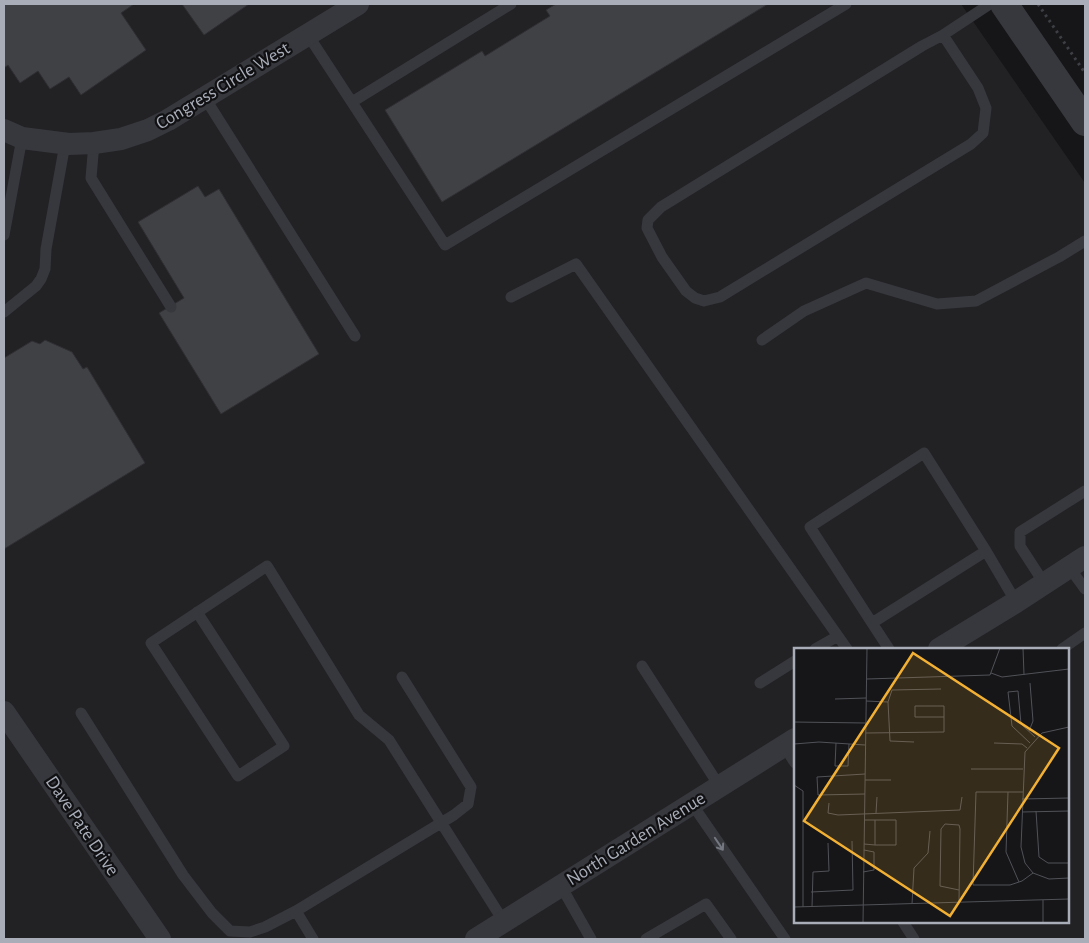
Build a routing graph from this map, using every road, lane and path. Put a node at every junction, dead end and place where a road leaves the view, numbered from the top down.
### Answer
1 (511, 4) edge
2 (846, 4) edge
3 (990, 4) edge
4 (1004, 4) edge
5 (1038, 4) edge
6 (346, 7) edge
7 (944, 34) junction
8 (308, 35) junction
9 (1085, 73) edge
10 (205, 98) junction
11 (352, 102) junction
12 (1085, 122) edge
13 (13, 134) edge
14 (57, 142) junction
15 (94, 143) junction
16 (8, 188) edge
17 (4, 234) edge
18 (1085, 241) edge
19 (511, 297) dead end
20 (170, 307) dead end
21 (4, 312) edge
22 (355, 336) dead end
23 (762, 340) dead end
24 (1085, 491) edge
25 (986, 551) junction
26 (1077, 562) edge
27 (1044, 583) junction
28 (1085, 589) edge
29 (1016, 602) junction
30 (197, 612) junction
31 (872, 623) junction
32 (1085, 633) edge
33 (838, 636) junction
34 (817, 648) edge
35 (846, 648) edge
36 (888, 648) edge
37 (941, 648) edge
38 (1063, 648) edge
39 (794, 662) edge
40 (642, 666) dead end
41 (402, 677) dead end
42 (760, 683) dead end
43 (4, 712) edge
44 (81, 712) dead end
45 (792, 749) edge
46 (720, 787) junction
47 (692, 804) junction
48 (441, 822) junction
49 (561, 886) junction
50 (296, 911) junction
51 (504, 922) junction
52 (904, 923) edge
53 (160, 939) edge
54 (313, 939) edge
55 (476, 939) edge
56 (591, 939) edge
57 (646, 939) edge
58 (731, 939) edge
59 (785, 939) edge
60 (914, 939) edge

1 - 11 lane
2 - 11 lane
3 - 7 lane
4 - 12 street
5 - 9 path
6 - 8 street, Congress Circle West
7 - 7 lane
8 - 10 street, Congress Circle West
8 - 11 lane
10 - 15 street, Congress Circle West
10 - 22 lane
13 - 14 street, Congress Circle West
13 - 16 lane
14 - 15 street, Congress Circle West
14 - 21 lane
15 - 20 lane
16 - 17 lane
18 - 23 lane
19 - 33 lane
24 - 27 lane
25 - 29 lane
25 - 31 lane
25 - 31 lane
26 - 27 street
26 - 28 lane
27 - 29 street
29 - 37 street
30 - 30 lane
30 - 48 lane
31 - 36 lane
32 - 38 lane
33 - 34 lane
33 - 35 lane
39 - 42 lane
40 - 46 lane
41 - 48 lane
43 - 53 street, Dave Pate Drive
44 - 50 lane
45 - 46 street, North Garden Avenue
46 - 47 street, North Garden Avenue
47 - 49 street, North Garden Avenue
47 -> 59 lane
48 - 50 lane
48 - 51 lane
49 - 51 street, North Garden Avenue
49 - 56 lane
50 - 54 lane
51 - 55 street, North Garden Avenue
52 - 60 lane
57 - 58 lane

